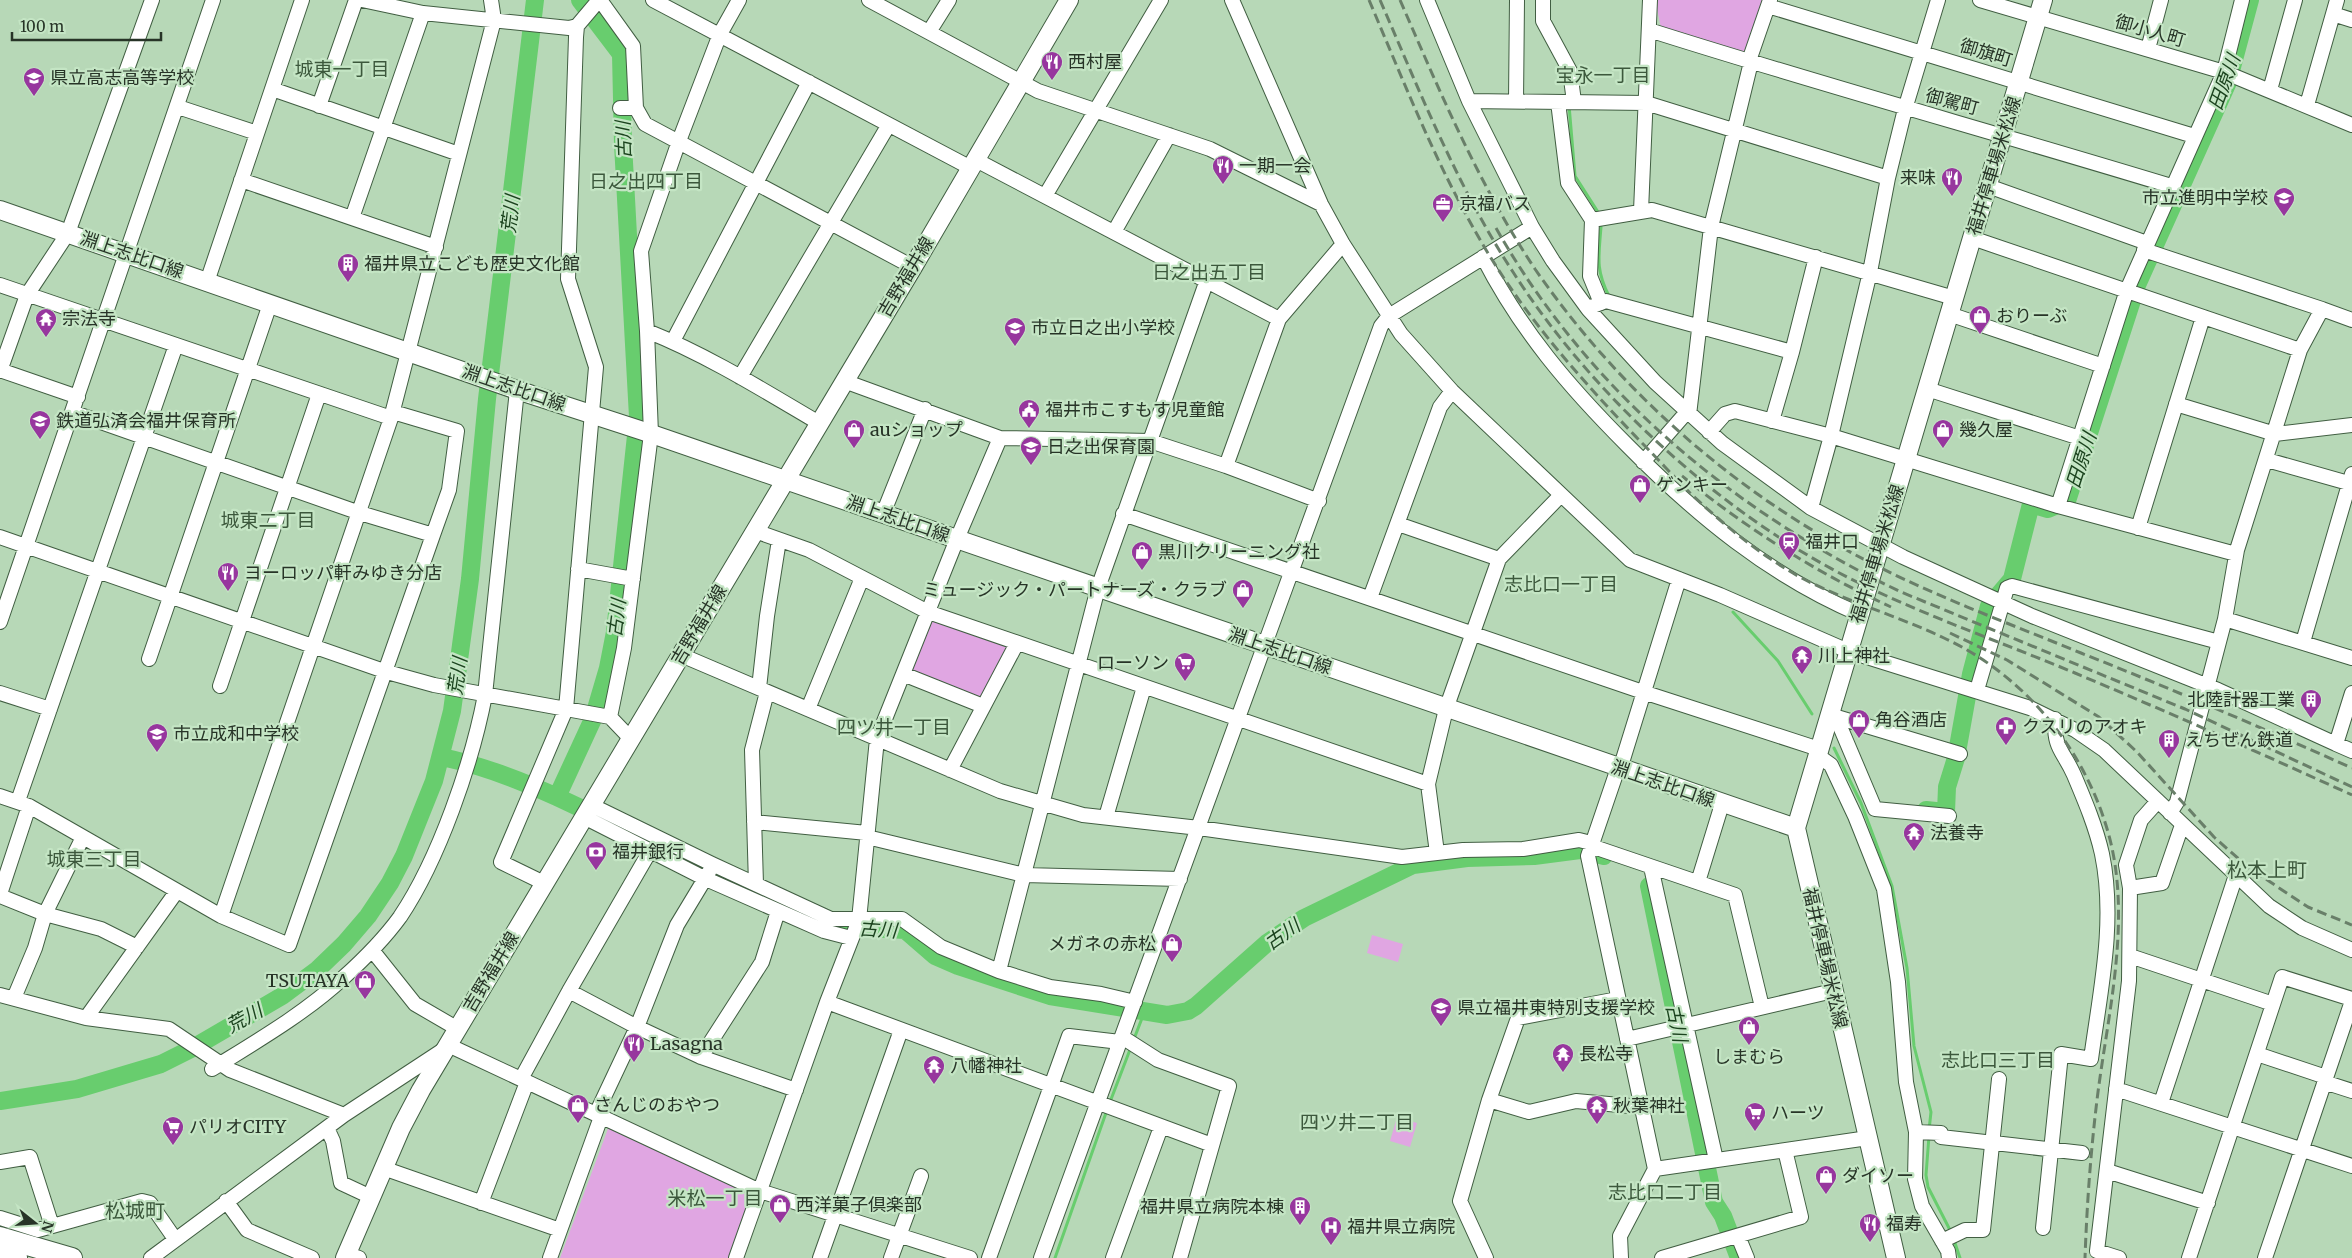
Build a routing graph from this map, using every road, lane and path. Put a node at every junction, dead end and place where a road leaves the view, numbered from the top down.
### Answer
1 (152, 0) edge
2 (213, 0) edge
3 (302, 0) edge
4 (356, 0) edge
5 (362, 0) edge
6 (491, 0) edge
7 (653, 0) edge
8 (739, 0) edge
9 (869, 0) edge
10 (949, 0) edge
11 (1069, 0) edge
12 (1162, 0) edge
13 (1232, 0) edge
14 (1427, 0) edge
15 (1517, 0) edge
16 (1543, 0) edge
17 (1650, 0) edge
18 (1938, 0) edge
19 (1980, 0) edge
20 (2043, 0) edge
21 (2161, 0) edge
22 (2242, 0) edge
23 (2295, 0) edge
24 (2337, 0) edge
25 (599, 1) edge
26 (1769, 3) edge
27 (416, 8) edge
28 (2333, 14) junction
29 (2038, 18) junction
30 (494, 20) junction
31 (2352, 20) edge
32 (580, 23) junction
33 (1649, 30) junction
34 (929, 32) junction
35 (720, 34) junction
36 (2148, 49) junction
37 (1922, 53) junction
38 (1752, 62) junction
39 (2224, 72) junction
40 (1021, 80) junction
41 (809, 82) junction
42 (2019, 82) junction
43 (272, 89) junction
44 (2270, 90) junction
45 (1470, 101) junction
46 (1516, 101) junction
47 (1558, 102) junction
48 (1574, 102) junction
49 (1646, 103) junction
50 (2307, 105) junction
51 (320, 106) junction
52 (178, 107) junction
53 (1905, 109) junction
54 (1094, 110) junction
55 (2352, 125) edge
56 (888, 126) junction
57 (383, 127) junction
58 (1735, 131) junction
59 (257, 134) junction
60 (1169, 135) junction
61 (2003, 135) junction
62 (2194, 136) junction
63 (678, 141) junction
64 (459, 154) junction
65 (973, 164) junction
66 (1888, 178) junction
67 (242, 180) junction
68 (756, 182) junction
69 (1988, 186) junction
70 (2171, 186) junction
71 (1045, 196) junction
72 (1321, 204) junction
73 (0, 210) edge
74 (1641, 211) junction
75 (352, 218) junction
76 (1592, 220) junction
77 (830, 223) junction
78 (1532, 227) junction
79 (1711, 227) junction
80 (1114, 232) junction
81 (68, 233) junction
82 (1972, 238) junction
83 (1343, 244) junction
84 (2145, 246) junction
85 (436, 247) junction
86 (127, 254) junction
87 (1483, 257) junction
88 (1816, 257) junction
89 (913, 267) junction
90 (1870, 272) junction
91 (1207, 280) junction
92 (207, 282) junction
93 (0, 286) edge
94 (2127, 290) junction
95 (27, 295) junction
96 (270, 304) junction
97 (1595, 306) junction
98 (1952, 306) junction
99 (2322, 310) junction
100 (1389, 316) junction
101 (2203, 317) junction
102 (1279, 319) junction
103 (2352, 320) edge
104 (104, 321) junction
105 (1700, 328) junction
106 (647, 331) junction
107 (673, 341) junction
108 (176, 345) junction
109 (2300, 350) junction
110 (410, 351) junction
111 (1792, 352) junction
112 (2102, 366) junction
113 (0, 370) edge
114 (248, 370) junction
115 (740, 377) junction
116 (844, 381) junction
117 (1927, 389) junction
118 (517, 390) junction
119 (1452, 391) junction
120 (319, 394) junction
121 (78, 397) junction
122 (2176, 404) junction
123 (925, 409) junction
124 (72, 412) junction
125 (591, 414) junction
126 (1688, 414) junction
127 (392, 415) junction
128 (1772, 420) junction
129 (819, 423) junction
130 (2352, 425) edge
131 (642, 431) junction
132 (1709, 432) junction
133 (2275, 434) junction
134 (1831, 436) junction
135 (145, 438) junction
136 (1000, 438) junction
137 (2080, 438) junction
138 (1150, 441) junction
139 (1906, 458) junction
140 (2267, 460) junction
141 (216, 462) junction
142 (1643, 462) junction
143 (1226, 466) junction
144 (2351, 480) edge
145 (785, 481) junction
146 (287, 487) junction
147 (1561, 495) junction
148 (1319, 501) junction
149 (2058, 506) junction
150 (1811, 508) junction
151 (360, 513) junction
152 (883, 514) junction
153 (1124, 514) junction
154 (1398, 524) junction
155 (2138, 528) junction
156 (755, 531) junction
157 (433, 535) junction
158 (0, 537) edge
159 (957, 539) junction
160 (779, 540) junction
161 (1880, 545) junction
162 (26, 546) junction
163 (2236, 554) junction
164 (1498, 559) junction
165 (578, 569) junction
166 (98, 571) junction
167 (1293, 572) junction
168 (625, 578) junction
169 (862, 578) junction
170 (1678, 579) junction
171 (1098, 588) junction
172 (171, 596) junction
173 (1370, 598) junction
174 (2001, 603) junction
175 (928, 612) junction
176 (1860, 614) junction
177 (2226, 619) junction
178 (242, 621) junction
179 (0, 622) edge
180 (1473, 634) junction
181 (1017, 642) junction
182 (2218, 642) junction
183 (2303, 642) junction
184 (315, 646) junction
185 (1265, 646) junction
186 (1848, 651) junction
187 (681, 655) junction
188 (2352, 658) edge
189 (149, 659) dead end
190 (1078, 664) junction
191 (387, 672) junction
192 (903, 674) junction
193 (220, 686) dead end
194 (2207, 686) junction
195 (1144, 687) junction
196 (763, 690) junction
197 (1976, 690) junction
198 (1643, 692) junction
199 (0, 693) edge
200 (2352, 693) edge
201 (485, 695) junction
202 (983, 706) junction
203 (50, 709) junction
204 (566, 709) junction
205 (808, 709) junction
206 (1446, 709) junction
207 (601, 715) junction
208 (1833, 716) junction
209 (1238, 719) junction
210 (2055, 719) junction
211 (631, 739) junction
212 (878, 739) junction
213 (2336, 744) junction
214 (2352, 751) edge
215 (1818, 752) junction
216 (1960, 754) dead end
217 (1619, 768) junction
218 (950, 770) junction
219 (1428, 784) junction
220 (0, 796) edge
221 (2158, 801) junction
222 (23, 804) junction
223 (1042, 804) junction
224 (1722, 804) junction
225 (588, 811) junction
226 (1864, 811) junction
227 (2170, 813) junction
228 (1949, 816) dead end
229 (1106, 817) junction
230 (754, 822) junction
231 (2182, 824) junction
232 (1198, 828) junction
233 (1796, 828) junction
234 (867, 835) junction
235 (83, 837) junction
236 (1591, 845) junction
237 (650, 851) junction
238 (1437, 853) junction
239 (712, 864) junction
240 (1651, 867) junction
241 (1024, 875) junction
242 (2236, 875) junction
243 (706, 879) junction
244 (1180, 879) junction
245 (1698, 882) junction
246 (544, 883) junction
247 (756, 884) junction
248 (2130, 888) junction
249 (177, 891) junction
250 (0, 895) edge
251 (778, 911) junction
252 (45, 914) junction
253 (221, 916) junction
254 (859, 920) junction
255 (851, 938) junction
256 (137, 947) junction
257 (372, 950) junction
258 (2352, 950) edge
259 (2130, 956) junction
260 (999, 971) junction
261 (2203, 978) junction
262 (569, 991) junction
263 (1833, 991) junction
264 (0, 994) edge
265 (14, 998) junction
266 (1618, 999) junction
267 (2352, 1000) edge
268 (827, 1002) junction
269 (1135, 1002) junction
270 (2273, 1004) junction
271 (1762, 1007) junction
272 (86, 1018) junction
273 (1686, 1025) junction
274 (637, 1027) junction
275 (458, 1029) junction
276 (901, 1030) junction
277 (2347, 1030) edge
278 (1121, 1039) junction
279 (1627, 1039) junction
280 (448, 1046) junction
281 (2257, 1054) junction
282 (701, 1057) junction
283 (217, 1064) junction
284 (1999, 1079) dead end
285 (2325, 1079) junction
286 (524, 1081) junction
287 (1051, 1086) junction
288 (2116, 1088) junction
289 (796, 1090) junction
290 (2352, 1091) edge
291 (1489, 1100) junction
292 (2161, 1103) junction
293 (1098, 1104) junction
294 (1641, 1107) junction
295 (344, 1115) junction
296 (599, 1116) junction
297 (1161, 1127) junction
298 (2233, 1127) junction
299 (327, 1128) junction
300 (1916, 1132) junction
301 (1868, 1138) junction
302 (1991, 1143) junction
303 (1212, 1146) junction
304 (2301, 1149) junction
305 (1785, 1150) junction
306 (2051, 1150) junction
307 (2082, 1153) dead end
308 (1716, 1160) junction
309 (0, 1162) edge
310 (2352, 1166) edge
311 (384, 1168) junction
312 (1655, 1169) junction
313 (2107, 1171) junction
314 (921, 1176) dead end
315 (760, 1192) junction
316 (371, 1197) junction
317 (226, 1201) junction
318 (481, 1202) junction
319 (2208, 1203) junction
320 (836, 1216) junction
321 (0, 1218) edge
322 (52, 1226) junction
323 (2043, 1228) dead end
324 (560, 1230) junction
325 (899, 1236) junction
326 (1738, 1236) junction
327 (0, 1237) edge
328 (175, 1239) junction
329 (1942, 1241) junction
330 (0, 1253) edge
331 (351, 1257) edge
332 (964, 1257) edge
333 (1668, 1257) edge
334 (17, 1258) edge
335 (72, 1258) edge
336 (151, 1258) edge
337 (312, 1258) edge
338 (550, 1258) edge
339 (736, 1258) edge
340 (820, 1258) edge
341 (891, 1258) edge
342 (989, 1258) edge
343 (1041, 1258) edge
344 (1113, 1258) edge
345 (1180, 1258) edge
346 (1486, 1258) edge
347 (1621, 1258) edge
348 (1747, 1258) edge
349 (1896, 1258) edge
350 (1949, 1258) edge
351 (2119, 1258) edge
352 (2189, 1258) edge
353 (2265, 1258) edge

1 - 81 street
2 - 52 street
3 - 43 street
4 - 51 street
5 - 27 street
6 - 30 street
7 - 35 street
8 - 35 street
9 - 34 street
10 - 34 street
11 - 40 main road, 吉野福井線
12 - 54 street
13 - 72 street
14 - 45 street
15 - 46 street
16 - 48 street
17 - 33 street
18 - 37 street
19 - 29 street, 御小人町
20 - 29 main road, 福井停車場米松線
21 - 36 street
22 - 39 street
23 - 44 street
24 - 28 street
25 - 32 street
25 - 63 street
26 - 37 street, 御旗町
26 - 38 street
27 - 30 street
27 - 57 street
28 - 31 street
28 - 50 street
29 - 36 street, 御小人町
29 - 42 main road, 福井停車場米松線
30 - 32 street
30 - 64 street
32 - 125 street
33 - 38 street, 御駕町
33 - 49 street
34 - 40 street
35 - 41 street
35 - 63 street
36 - 39 street, 御小人町
37 - 42 street, 御旗町
37 - 53 street
38 - 53 street, 御駕町
38 - 58 street
39 - 44 street, 御小人町
39 - 62 street
40 - 54 street
40 - 65 main road, 吉野福井線
41 - 56 street
41 - 68 street
42 - 61 main road, 福井停車場米松線
42 - 62 street, 御旗町
43 - 51 street
43 - 59 street
44 - 50 street, 御小人町
45 - 46 street
45 - 78 street
46 - 47 street
47 - 48 street
47 - 76 street
48 - 49 street
49 - 58 street
49 - 74 street
50 - 55 street, 御小人町
51 - 57 street
52 - 59 street
52 - 86 street
53 - 61 street, 御駕町
53 - 66 street
54 - 60 street
54 - 71 street
56 - 65 street
56 - 77 street
57 - 64 street
57 - 75 street
58 - 66 street
58 - 79 street
59 - 67 street
60 - 72 street
60 - 80 street
61 - 69 main road, 福井停車場米松線
61 - 70 street, 御駕町
62 - 70 street
63 - 68 street
63 - 106 street
64 - 85 street
65 - 71 street
65 - 89 main road, 吉野福井線
66 - 90 street
67 - 75 street
67 - 92 street
68 - 77 street
68 - 107 street
69 - 82 main road, 福井停車場米松線
69 - 84 street
70 - 84 street
71 - 80 street
72 - 83 street
73 - 81 main road, 淵上志比口線
74 - 76 street
74 - 79 street
75 - 85 street
76 - 97 street
77 - 89 street
77 - 115 street
78 - 87 street
78 - 97 street
79 - 88 street
79 - 105 street
80 - 91 street
81 - 86 main road, 淵上志比口線
81 - 95 street
82 - 94 street
82 - 98 main road, 福井停車場米松線
83 - 100 street
83 - 102 street
84 - 94 street
84 - 99 street
85 - 110 street
86 - 92 main road, 淵上志比口線
86 - 104 street
87 - 100 street
87 - 142 street
88 - 90 street
88 - 111 street
89 - 116 main road, 吉野福井線
90 - 98 street
90 - 134 street
91 - 102 street
91 - 138 street
92 - 96 main road, 淵上志比口線
93 - 95 street
94 - 101 street
94 - 112 street
95 - 104 street
95 - 113 street
96 - 110 main road, 淵上志比口線
96 - 114 street
97 - 105 street
97 - 126 street
98 - 112 street
98 - 117 main road, 福井停車場米松線
99 - 103 street
99 - 109 street
100 - 119 street
100 - 148 street
101 - 109 street
101 - 122 street
102 - 143 street
104 - 108 street
104 - 121 street
105 - 111 street
105 - 126 street
106 - 107 street
106 - 131 street
107 - 115 street
108 - 114 street
108 - 135 street
109 - 133 street
110 - 118 main road, 淵上志比口線
110 - 127 street
111 - 128 street
112 - 137 street
113 - 121 street
114 - 120 street
114 - 141 street
115 - 129 street
116 - 123 street
116 - 129 main road, 吉野福井線
117 - 137 street
117 - 139 main road, 福井停車場米松線
118 - 125 main road, 淵上志比口線
118 - 201 street
119 - 147 street
119 - 154 street
120 - 127 street
120 - 146 street
121 - 124 street
122 - 133 street
122 - 155 street
123 - 136 street
123 - 152 street
124 - 135 street
124 - 162 street
125 - 131 main road, 淵上志比口線
125 - 165 street
126 - 132 street
126 - 142 street
127 - 151 street
127 - 157 street
128 - 132 street
128 - 134 street
129 - 145 main road, 吉野福井線
130 - 133 street
131 - 145 main road, 淵上志比口線
131 - 168 street
132 - 150 street
133 - 140 street
134 - 139 street
134 - 150 street
135 - 141 street
135 - 166 street
136 - 138 street
136 - 159 street
137 - 149 street
138 - 143 street
138 - 153 street
139 - 149 street
139 - 161 main road, 福井停車場米松線
140 - 144 street
140 - 163 street
141 - 146 street
141 - 172 street
142 - 176 street
143 - 148 street
144 - 183 street
145 - 152 main road, 淵上志比口線
145 - 156 main road, 吉野福井線
146 - 151 street
146 - 178 street
147 - 164 street
147 - 170 street
148 - 167 street
149 - 155 street
150 - 161 street
151 - 157 street
151 - 184 street
152 - 159 main road, 淵上志比口線
153 - 167 street
153 - 171 street
154 - 164 street
154 - 173 street
155 - 163 street
156 - 160 street
156 - 187 main road, 吉野福井線
157 - 191 street
158 - 162 street
159 - 171 main road, 淵上志比口線
159 - 175 street
160 - 169 street
160 - 196 street
161 - 174 street
161 - 176 main road, 福井停車場米松線
162 - 166 street
162 - 179 street
163 - 177 street
164 - 180 street
165 - 168 street
165 - 204 street
166 - 172 street
166 - 203 street
167 - 173 street
167 - 185 street
168 - 207 street
169 - 175 street
169 - 205 street
170 - 186 street
170 - 198 street
171 - 185 main road, 淵上志比口線
171 - 190 street
172 - 178 street
172 - 189 street
173 - 180 street
174 - 182 street
174 - 194 street
174 - 197 street
175 - 181 street
175 - 192 street
176 - 186 main road, 福井停車場米松線
177 - 182 street
177 - 183 street
178 - 184 street
178 - 193 street
180 - 198 street
180 - 206 street
181 - 190 street
181 - 202 street
182 - 194 street
183 - 188 street
184 - 191 street
184 - 253 street
185 - 206 main road, 淵上志比口線
185 - 209 street
186 - 197 street
186 - 208 main road, 福井停車場米松線
187 - 196 street
187 - 211 main road, 吉野福井線
190 - 195 street
190 - 223 street
191 - 201 street
191 - 253 street
192 - 202 street
192 - 212 street
194 - 213 street
194 - 227 street
195 - 209 street
195 - 229 street
196 - 205 street
196 - 230 street
197 - 210 street
198 - 215 street
198 - 217 street
199 - 203 street
200 - 213 street
201 - 204 street
201 - 257 street
202 - 218 street
203 - 222 street
204 - 207 street
204 - 246 street
205 - 212 street
206 - 217 main road, 淵上志比口線
206 - 219 street
207 - 211 street
208 - 215 main road, 福井停車場米松線
208 - 216 street
208 - 226 street
209 - 219 street
209 - 232 street
210 - 221 street
210 - 306 street
211 - 225 main road, 吉野福井線
212 - 218 street
212 - 234 street
213 - 214 street
215 - 226 street
215 - 233 main road, 福井停車場米松線
217 - 224 main road, 淵上志比口線
217 - 236 street
218 - 223 street
219 - 238 street
220 - 222 street
221 - 227 street
221 - 248 street
222 - 235 street
222 - 250 street
223 - 229 street
223 - 241 street
224 - 233 main road, 淵上志比口線
224 - 245 street
225 - 237 street
225 - 239 street
225 - 246 main road, 吉野福井線
226 - 228 street
226 - 300 street
227 - 231 street
229 - 232 street
230 - 234 street
230 - 247 street
231 - 242 street
231 - 248 street
232 - 238 street
232 - 244 street
233 - 263 main road, 福井停車場米松線
234 - 241 street
234 - 254 street
235 - 249 street
235 - 252 street
236 - 238 street
236 - 240 street
236 - 266 street
237 - 243 street
237 - 262 street
239 - 243 street
239 - 247 street
240 - 245 street
240 - 273 street
241 - 244 street
241 - 260 street
242 - 258 street
242 - 261 street
243 - 251 street
243 - 274 street
244 - 269 street
245 - 271 street
246 - 275 main road, 吉野福井線
247 - 254 street
248 - 259 street
249 - 253 street
249 - 256 street
250 - 252 street
251 - 255 street
251 - 282 street
252 - 256 street
252 - 265 street
254 - 255 street
254 - 260 street
255 - 268 street
256 - 272 street
257 - 275 street
257 - 283 street
259 - 261 street
259 - 288 street
260 - 269 street
261 - 270 street
261 - 292 street
262 - 274 street
262 - 286 street
263 - 271 street
263 - 301 main road, 福井停車場米松線
264 - 265 street
265 - 272 street
266 - 279 street
266 - 291 street
267 - 270 street
267 - 277 street
268 - 276 street
268 - 289 street
269 - 278 street
270 - 281 street
271 - 273 street
272 - 283 street
273 - 279 street
273 - 308 street
274 - 282 street
274 - 296 street
275 - 280 main road, 吉野福井線
276 - 287 street
276 - 320 street
277 - 285 street
278 - 287 street
278 - 293 street
278 - 303 street
279 - 294 street
280 - 286 street
280 - 295 street
280 - 311 main road, 吉野福井線
281 - 285 street
281 - 298 street
282 - 289 street
283 - 295 street
284 - 302 street
285 - 290 street
285 - 304 street
286 - 296 street
286 - 318 street
287 - 293 street
287 - 342 street
288 - 292 street
288 - 313 street
289 - 315 street
291 - 294 street
291 - 346 street
292 - 298 street
293 - 297 street
293 - 343 street
294 - 312 street
295 - 299 street
296 - 315 street
296 - 324 street
297 - 303 street
297 - 344 street
298 - 304 street
298 - 319 street
299 - 316 street
299 - 317 street
300 - 302 street
300 - 329 street
301 - 305 street
301 - 349 main road, 福井停車場米松線
302 - 306 street
302 - 329 street
303 - 345 street
304 - 310 street
304 - 353 street
305 - 308 street
305 - 326 street
306 - 307 street
306 - 323 street
308 - 312 street
309 - 322 street
311 - 316 main road, 吉野福井線
311 - 318 street
312 - 347 street
313 - 319 street
313 - 351 street
314 - 325 street
315 - 320 street
315 - 339 street
316 - 331 main road, 吉野福井線
317 - 328 street
317 - 337 street
318 - 324 street
319 - 352 street
320 - 325 street
320 - 340 street
321 - 322 street
322 - 328 street
324 - 338 street
325 - 332 street
325 - 341 street
326 - 333 street
326 - 348 street
327 - 335 highway
328 - 336 street
329 - 350 street
330 - 334 highway

